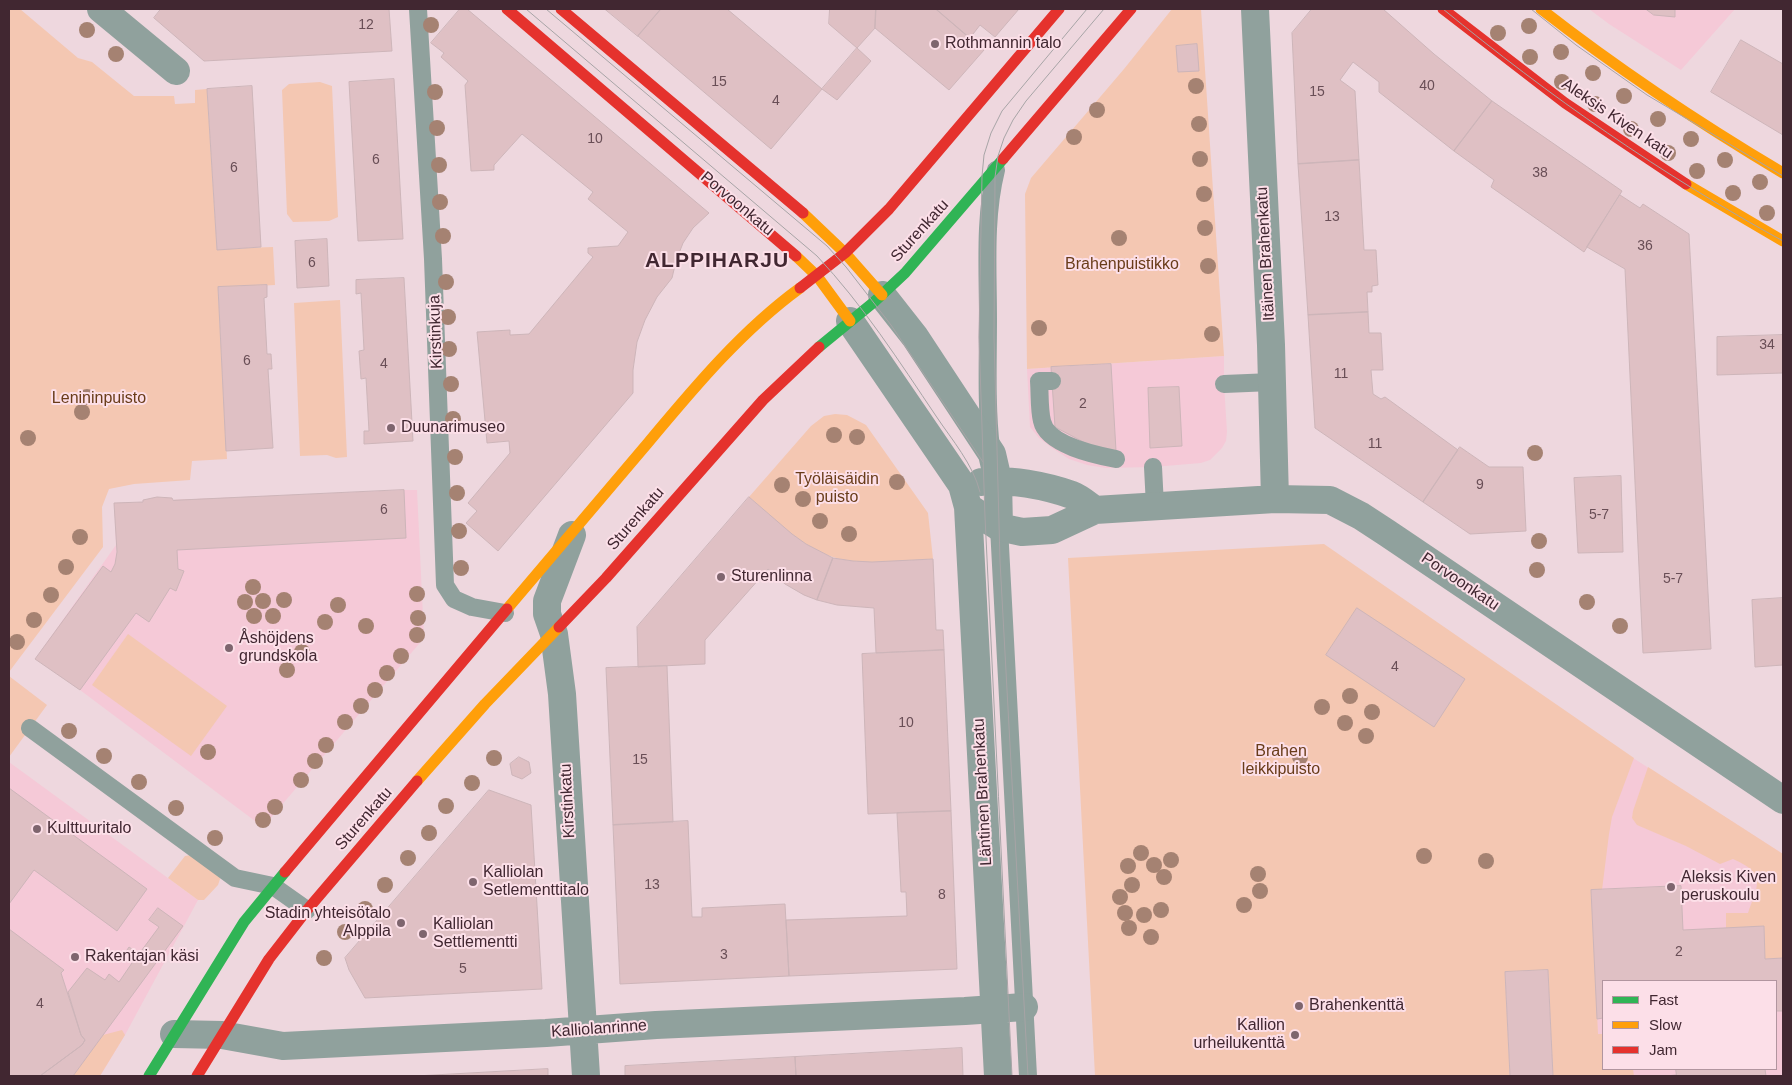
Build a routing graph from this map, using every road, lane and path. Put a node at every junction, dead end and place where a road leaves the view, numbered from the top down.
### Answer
1 (101, 9) edge
2 (418, 9) edge
3 (507, 9) edge
4 (561, 9) edge
5 (1059, 9) edge
6 (1131, 9) edge
7 (1255, 9) edge
8 (1442, 9) edge
9 (1541, 9) edge
10 (176, 71) dead end
11 (996, 166) junction
12 (1783, 173) edge
13 (1783, 241) edge
14 (845, 253) junction
15 (817, 276) junction
16 (882, 295) junction
17 (850, 322) junction
18 (1052, 381) dead end
19 (1272, 382) junction
20 (1224, 384) dead end
21 (1116, 459) dead end
22 (995, 467) junction
23 (1152, 467) dead end
24 (965, 496) junction
25 (1275, 500) junction
26 (1155, 506) junction
27 (1095, 510) junction
28 (999, 527) junction
29 (574, 531) junction
30 (505, 612) junction
31 (554, 634) junction
32 (30, 728) dead end
33 (1783, 800) edge
34 (273, 886) junction
35 (307, 910) junction
36 (1024, 1007) junction
37 (995, 1009) junction
38 (583, 1030) junction
39 (174, 1034) junction
40 (222, 1036) junction
41 (149, 1076) edge
42 (196, 1076) edge
43 (586, 1076) edge
44 (998, 1076) edge
45 (1028, 1076) edge

1 - 10 street
2 - 30 lane, Kirstinkuja
3 - 15 main road, Porvoonkatu
4 - 14 main road
5 - 14 main road, Sturenkatu
6 - 11 main road, Sturenkatu
7 - 19 street, Itäinen Brahenkatu
8 - 13 main road, Aleksis Kiven katu
9 - 12 main road
11 - 16 main road, Sturenkatu
11 - 22 lane
14 - 15 main road, Sturenkatu
14 - 16 main road
15 - 17 main road, Porvoonkatu
15 - 29 main road, Sturenkatu
16 - 17 main road, Sturenkatu
16 - 22 street
17 - 24 street, Porvoonkatu
17 - 31 main road, Sturenkatu
18 - 21 lane
19 - 20 lane
19 - 25 street, Itäinen Brahenkatu
22 - 24 street
22 - 27 street
22 - 28 street
23 - 26 lane
24 - 28 street, Porvoonkatu
24 - 37 street, Läntinen Brahenkatu
25 - 26 street, Porvoonkatu
25 - 33 street, Porvoonkatu
26 - 27 street, Porvoonkatu
27 - 28 street, Porvoonkatu
28 - 36 lane
29 - 30 main road, Sturenkatu
29 - 31 street, Kirstinkatu
30 - 34 main road, Sturenkatu
31 - 35 main road, Sturenkatu
31 - 38 street, Kirstinkatu
32 - 34 lane
34 - 35 lane
34 - 39 main road, Sturenkatu
35 - 40 main road, Sturenkatu
36 - 37 street, Kalliolanrinne
36 - 45 lane
37 - 38 street, Kalliolanrinne
37 - 44 street, Läntinen Brahenkatu
38 - 40 street, Kalliolanrinne
38 - 43 street, Kirstinkatu
39 - 40 street, Kalliolanrinne
39 - 41 main road, Sturenkatu
40 - 42 main road, Sturenkatu

